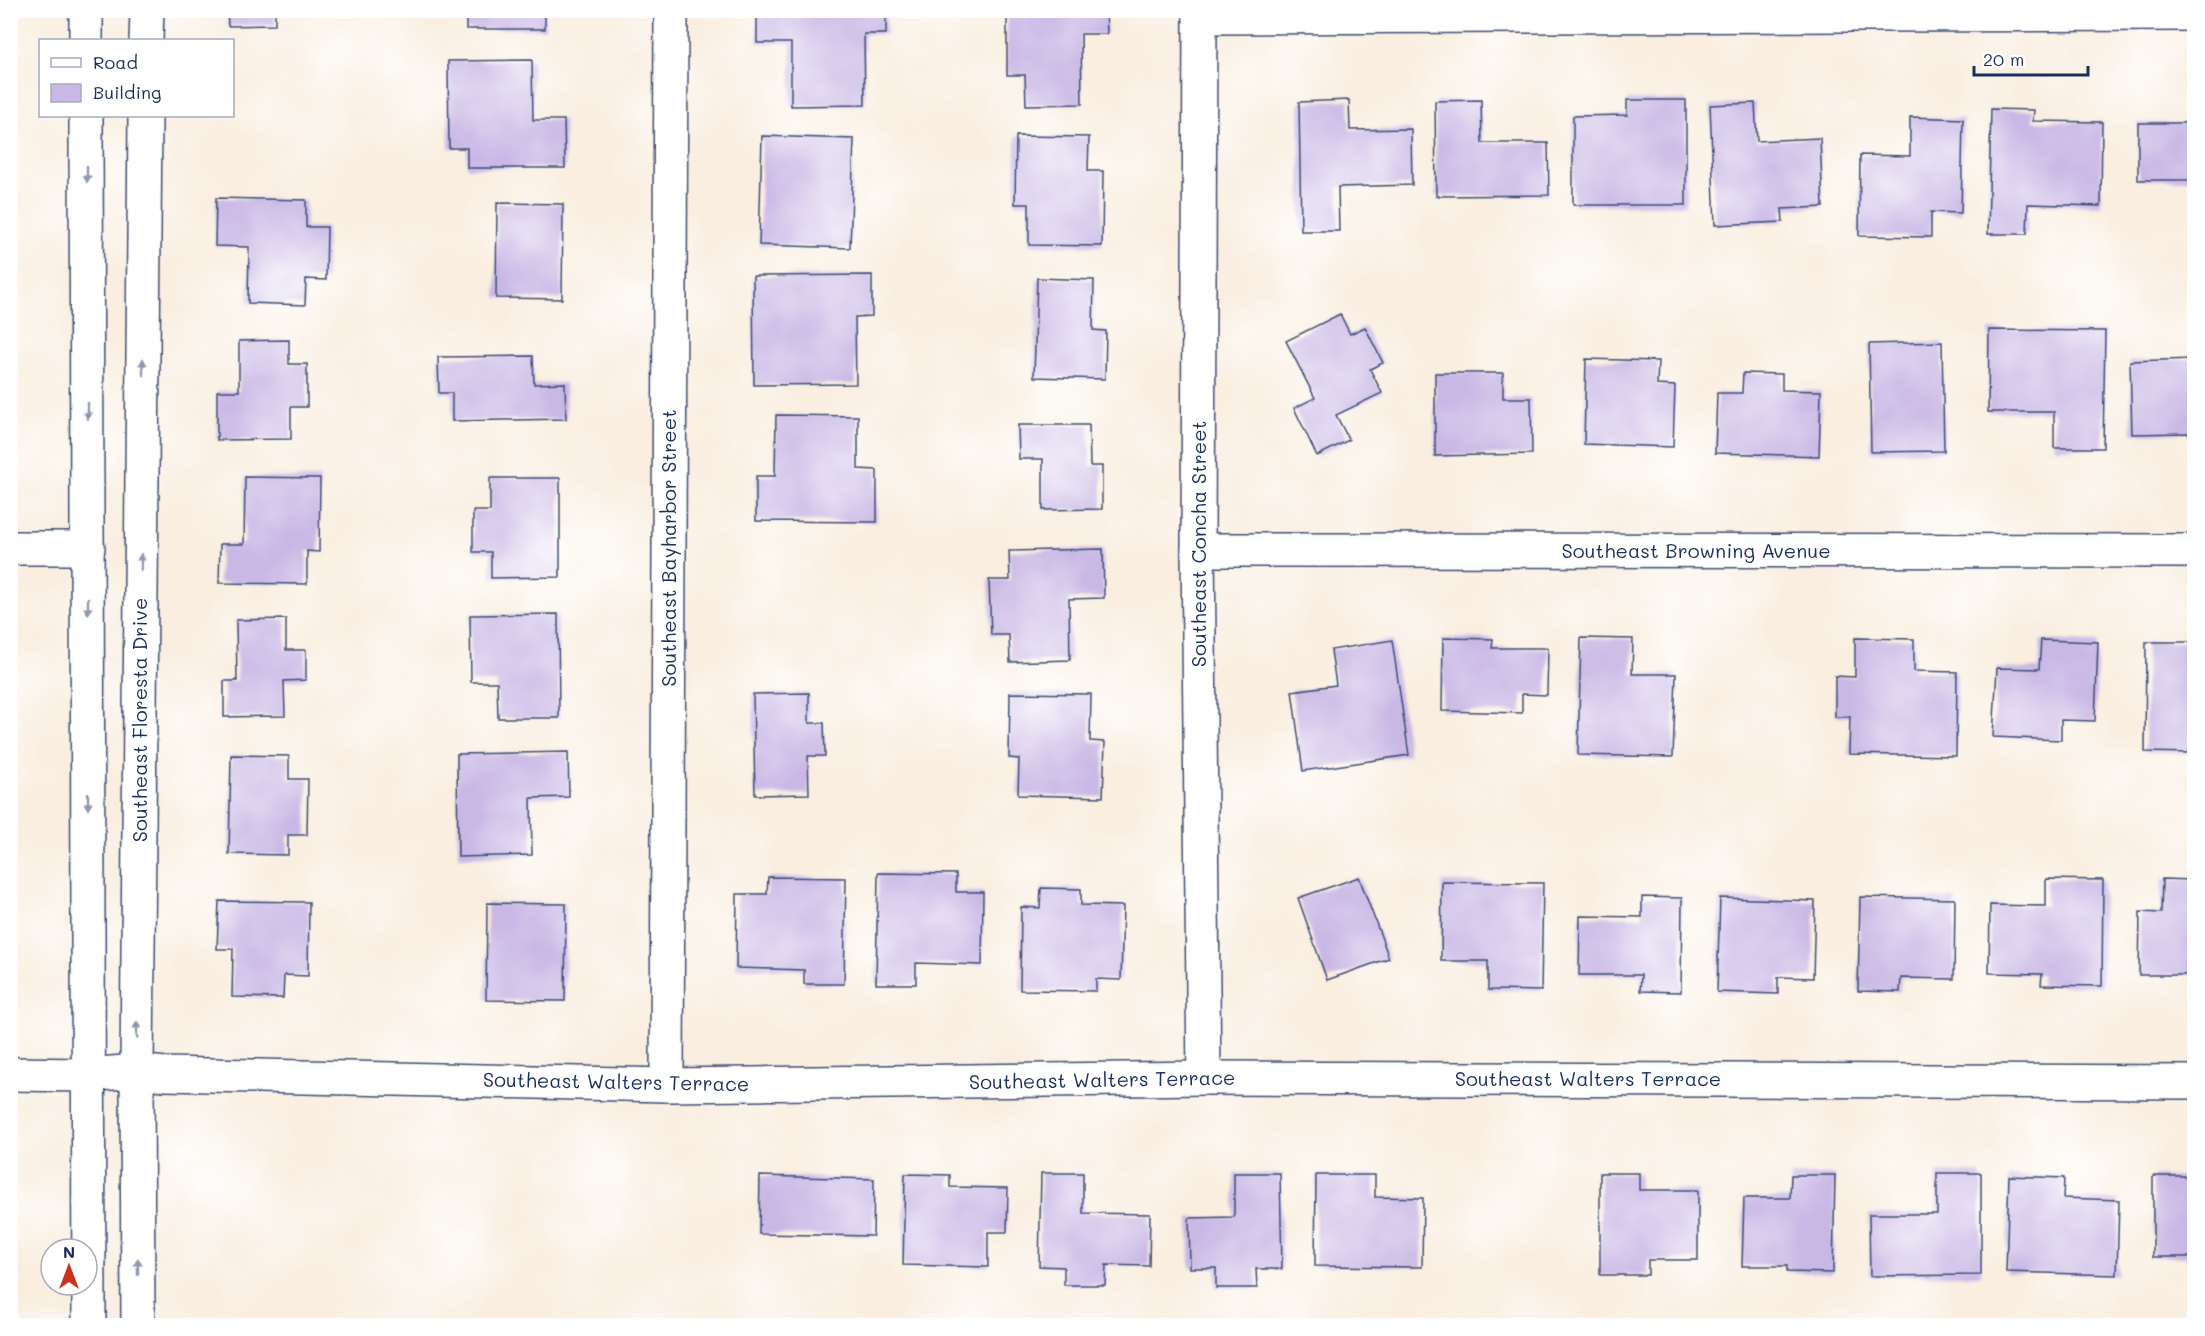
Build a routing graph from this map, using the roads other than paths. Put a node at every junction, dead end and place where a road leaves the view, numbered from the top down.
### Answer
1 (86, 10) edge
2 (147, 10) edge
3 (671, 10) edge
4 (1200, 14) edge
5 (2194, 14) edge
6 (86, 39) edge
7 (146, 39) edge
8 (86, 117) edge
9 (145, 117) edge
10 (10, 548) edge
11 (88, 548) junction
12 (1198, 550) junction
13 (2194, 551) edge
14 (137, 1071) junction
15 (10, 1074) edge
16 (87, 1075) junction
17 (1204, 1078) junction
18 (2194, 1082) edge
19 (667, 1085) junction
20 (89, 1326) edge
21 (138, 1326) edge

1 - 6 street
2 - 7 street
3 - 19 street, Southeast Bayharbor Street
4 - 5 street
4 - 12 street, Southeast Concha Street
8 -> 11 street
14 -> 9 street, Southeast Floresta Drive
10 - 11 street
11 -> 16 street
12 - 13 street, Southeast Browning Avenue
12 - 17 street, Southeast Concha Street
14 - 16 street, Southeast Walters Terrace
14 - 19 street, Southeast Walters Terrace
21 -> 14 street, Southeast Floresta Drive
15 - 16 street, Southeast Walters Terrace
16 - 20 street
17 - 18 street, Southeast Walters Terrace
17 - 19 street, Southeast Walters Terrace

